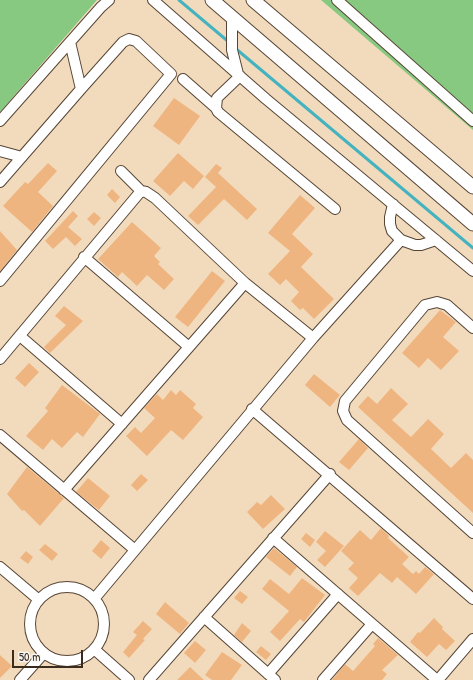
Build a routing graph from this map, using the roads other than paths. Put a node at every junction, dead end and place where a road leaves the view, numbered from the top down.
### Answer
1 (109, 0) edge
2 (153, 0) edge
3 (212, 0) edge
4 (253, 0) edge
5 (337, 0) edge
6 (232, 16) junction
7 (70, 42) junction
8 (239, 75) junction
9 (183, 79) dead end
10 (81, 89) junction
11 (216, 108) junction
12 (0, 121) edge
13 (473, 121) edge
14 (0, 151) edge
15 (22, 157) junction
16 (121, 171) dead end
17 (0, 182) edge
18 (473, 187) edge
19 (141, 191) junction
20 (393, 204) junction
21 (335, 209) dead end
22 (473, 224) edge
23 (401, 240) junction
24 (436, 240) junction
25 (84, 257) junction
26 (473, 271) edge
27 (0, 281) edge
28 (245, 283) junction
29 (473, 328) edge
30 (20, 336) junction
31 (313, 338) junction
32 (189, 346) junction
33 (0, 359) edge
34 (252, 409) junction
35 (122, 424) junction
36 (0, 435) edge
37 (330, 474) junction
38 (64, 490) junction
39 (473, 533) edge
40 (273, 538) junction
41 (135, 550) junction
42 (0, 567) edge
43 (338, 594) junction
44 (94, 599) junction
45 (473, 599) edge
46 (39, 600) junction
47 (204, 617) junction
48 (372, 624) junction
49 (473, 639) edge
50 (94, 649) junction
51 (44, 653) junction
52 (271, 677) edge
53 (20, 680) edge
54 (129, 680) edge
55 (149, 680) edge
56 (323, 680) edge
57 (437, 680) edge

1 - 7 street
2 - 8 street
3 - 6 main road
4 - 18 main road
5 - 13 street
6 - 8 street
6 - 22 main road
7 - 10 street
7 - 12 street
8 - 11 street
8 - 20 street
9 - 11 street
10 - 15 street
10 - 27 street
11 - 21 street
14 - 15 street
15 - 17 street
16 - 19 street
19 - 25 street
19 - 28 street
20 - 23 street
20 - 24 street
23 - 24 street
23 - 31 street
24 - 26 street
25 - 30 street
25 - 32 street
28 - 31 street
28 - 32 street
29 - 39 street
30 - 33 street
30 - 35 street
31 - 34 street
32 - 35 street
34 - 37 street
34 - 41 street
35 - 38 street
36 - 38 street
37 - 40 street
37 - 45 street
38 - 41 street
40 - 43 street
40 - 47 street
41 - 44 street
42 - 46 street
43 - 48 street
43 - 52 street
44 - 46 street
44 - 50 street
46 - 51 street
47 - 52 street
47 - 55 street
48 - 56 street
48 - 57 street
49 - 57 street
50 - 51 street
50 - 54 street
51 - 53 street

